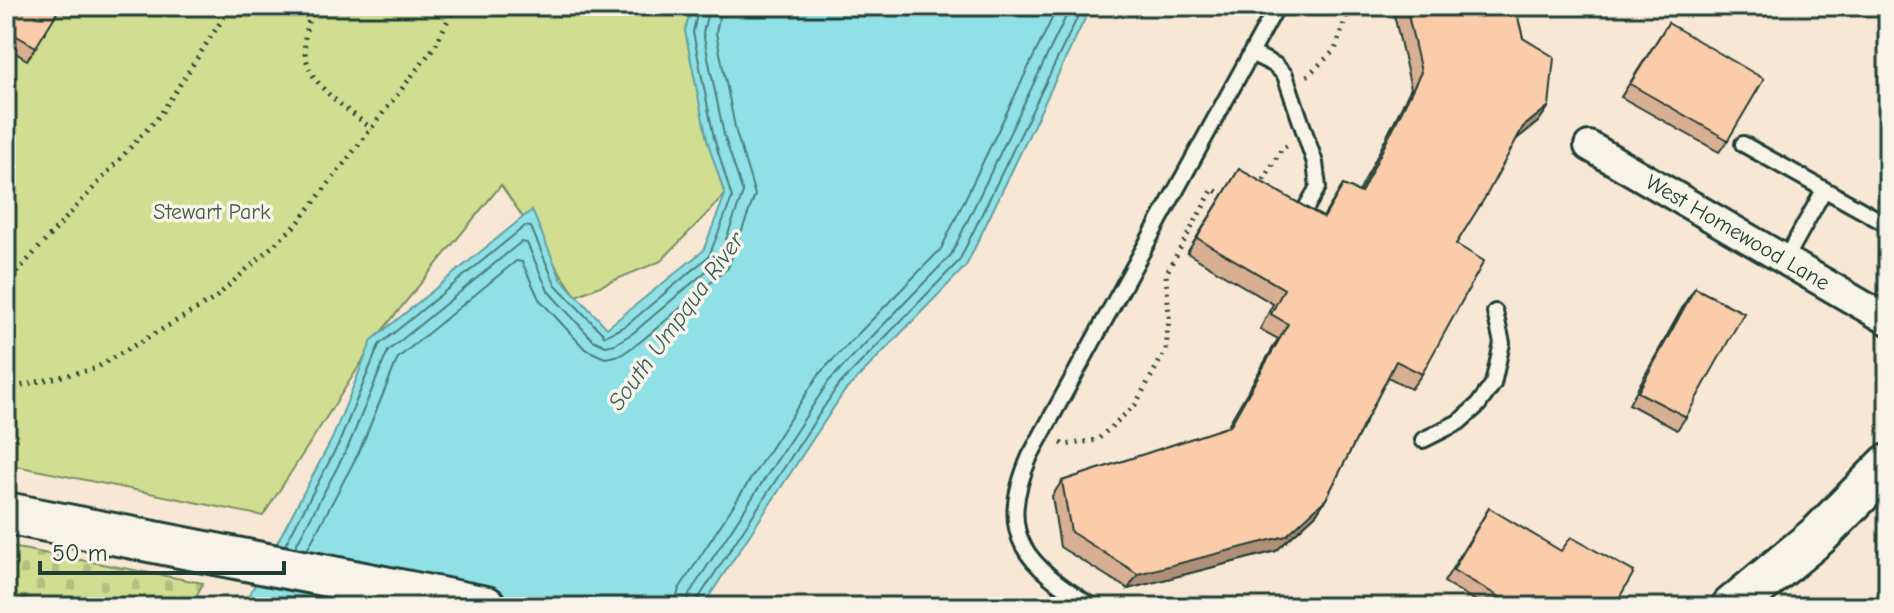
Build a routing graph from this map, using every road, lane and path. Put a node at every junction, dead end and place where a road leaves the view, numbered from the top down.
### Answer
1 (231, 6) edge
2 (314, 6) edge
3 (455, 6) edge
4 (1277, 6) edge
5 (1350, 6) edge
6 (1251, 53) junction
7 (1288, 84) junction
8 (372, 129) junction
9 (1307, 138) junction
10 (1743, 144) dead end
11 (1589, 146) dead end
12 (1824, 190) junction
13 (1222, 195) edge
14 (1254, 199) edge
15 (1307, 206) edge
16 (1888, 225) edge
17 (1785, 260) junction
18 (6, 284) edge
19 (1495, 312) dead end
20 (1888, 320) edge
21 (6, 389) edge
22 (6, 436) edge
23 (1041, 436) junction
24 (1423, 440) dead end
25 (1888, 465) edge
26 (6, 470) edge
27 (6, 513) edge
28 (486, 607) edge
29 (1093, 607) edge
30 (1732, 607) edge

1 - 18 path
2 - 8 path
3 - 8 path
4 - 6 lane
5 - 7 path
6 - 7 lane
6 - 23 lane
7 - 9 lane
8 - 21 path
9 - 14 path
9 - 15 lane
10 - 12 lane
11 - 17 street, West Homewood Lane
12 - 16 lane
12 - 17 lane
13 - 23 path
17 - 20 street, West Homewood Lane
19 - 24 lane
22 - 26 path
23 - 29 lane
25 - 30 main road
27 - 28 main road

